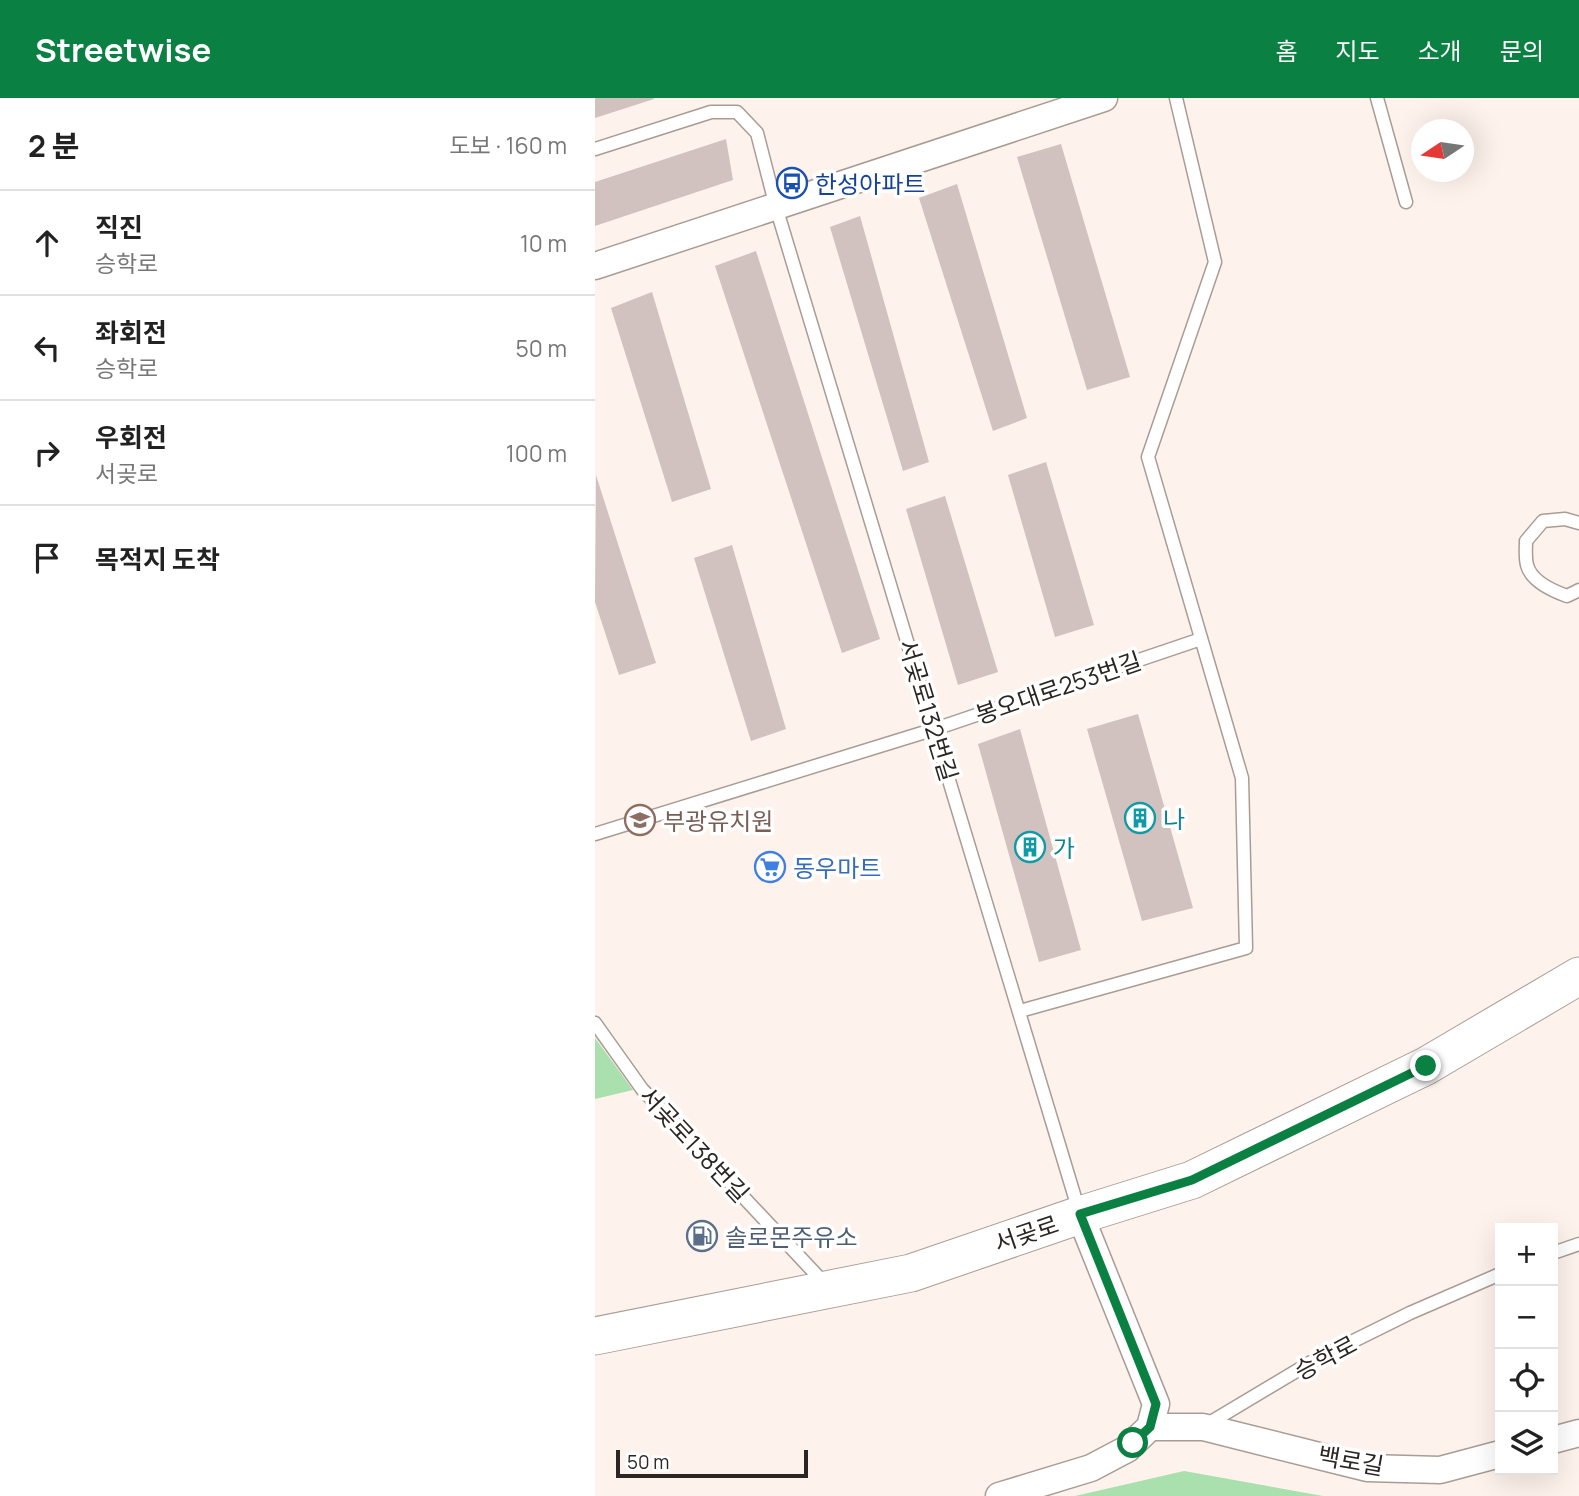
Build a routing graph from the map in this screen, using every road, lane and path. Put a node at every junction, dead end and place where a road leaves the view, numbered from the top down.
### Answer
1 (1104, 98) edge
2 (1176, 98) edge
3 (1377, 98) edge
4 (595, 149) edge
5 (1406, 202) dead end
6 (776, 207) junction
7 (595, 267) edge
8 (1579, 523) edge
9 (1579, 590) edge
10 (1201, 639) junction
11 (935, 729) junction
12 (595, 834) edge
13 (1579, 976) edge
14 (1020, 1011) junction
15 (595, 1023) edge
16 (1080, 1214) junction
17 (1579, 1244) edge
18 (1558, 1251) edge
19 (1495, 1276) edge
20 (830, 1290) junction
21 (595, 1336) edge
22 (1150, 1427) junction
23 (1203, 1427) junction
24 (1579, 1433) edge
25 (1558, 1439) edge
26 (1495, 1455) edge
27 (999, 1496) edge

1 - 6 street
2 - 10 lane
3 - 5 lane
4 - 6 lane, 서곶로132번길
6 - 7 street
6 - 11 lane, 서곶로132번길
8 - 9 lane
10 - 11 lane, 봉오대로253번길
10 - 14 lane
11 - 12 lane, 봉오대로253번길
11 - 14 lane, 서곶로132번길
13 - 16 main road, 서곶로
14 - 16 lane, 서곶로132번길
15 - 20 lane, 서곶로138번길
16 - 20 main road, 서곶로
16 - 22 street
17 - 18 lane
19 - 23 lane, 승학로
20 - 21 main road, 서곶로
22 - 23 street
22 - 27 street
23 - 26 street, 백로길
24 - 25 street

